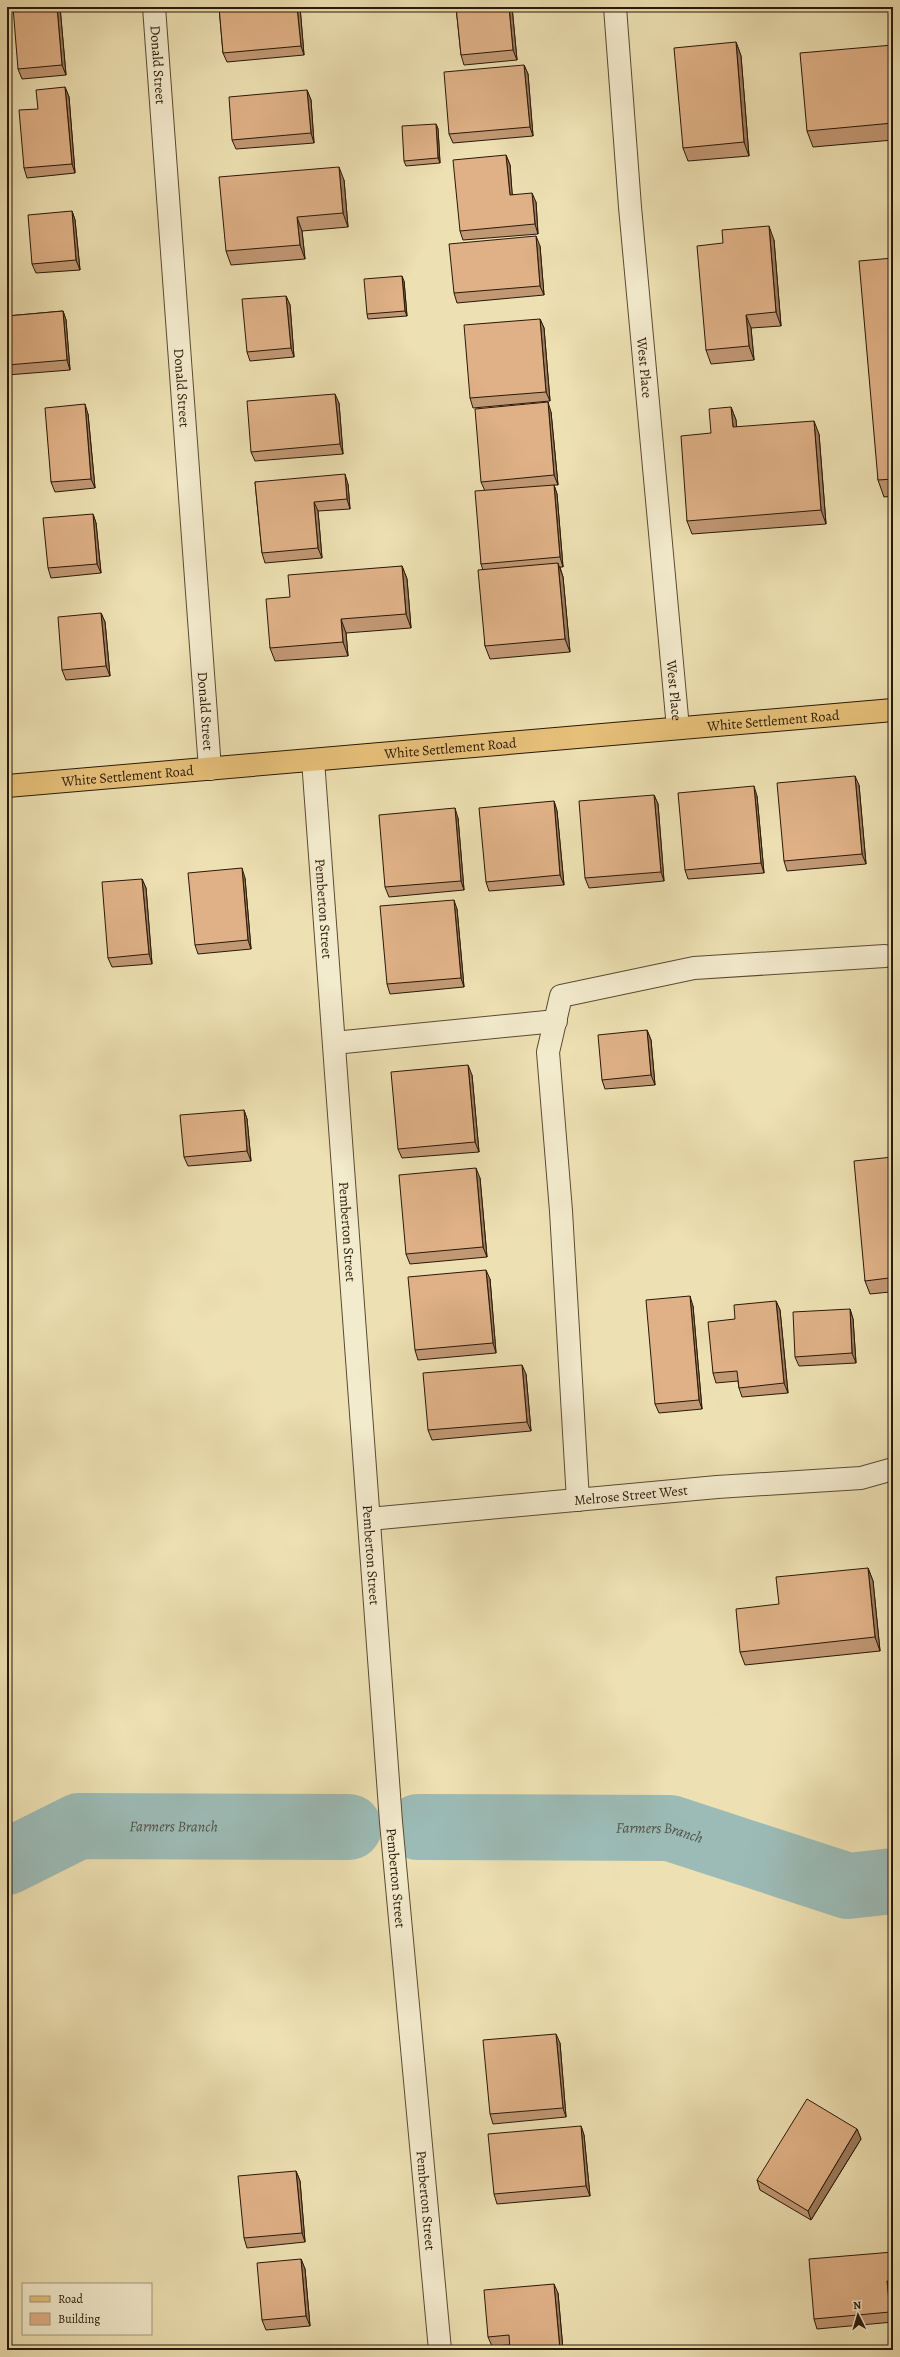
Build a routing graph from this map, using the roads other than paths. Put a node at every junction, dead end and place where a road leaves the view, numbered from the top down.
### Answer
1 (154, 7) edge
2 (615, 7) edge
3 (893, 710) edge
4 (678, 728) junction
5 (313, 760) junction
6 (210, 769) junction
7 (7, 786) edge
8 (885, 956) dead end
9 (556, 1021) junction
10 (334, 1043) junction
11 (893, 1469) edge
12 (578, 1500) junction
13 (368, 1520) junction
14 (440, 2350) edge

1 - 6 street, Donald Street
2 - 4 street, West Place
3 - 4 main road, White Settlement Road
4 - 5 main road, White Settlement Road
5 - 6 main road, White Settlement Road
5 - 10 street, Pemberton Street
6 - 7 main road, White Settlement Road
8 - 9 street
9 - 10 street
9 - 12 street
10 - 13 street, Pemberton Street
11 - 12 street, Melrose Street West
12 - 13 street, Melrose Street West
13 - 14 street, Pemberton Street

